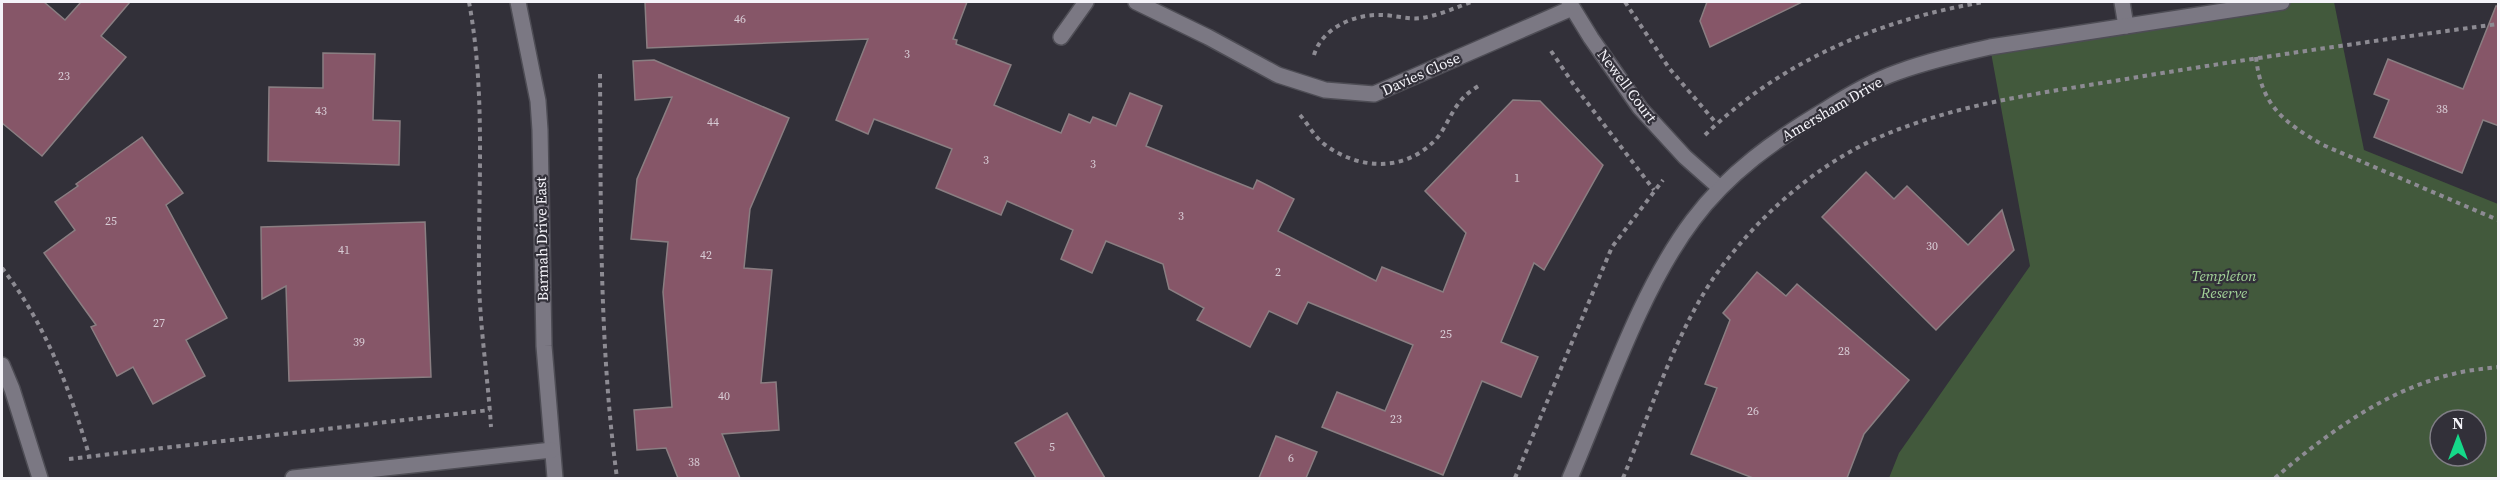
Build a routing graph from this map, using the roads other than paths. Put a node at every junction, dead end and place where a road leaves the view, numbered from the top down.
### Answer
1 (518, 2) edge
2 (1086, 2) edge
3 (1136, 2) edge
4 (2122, 2) edge
5 (2282, 2) edge
6 (1570, 5) edge
7 (2126, 26) junction
8 (1061, 37) dead end
9 (1720, 188) junction
10 (2, 365) edge
11 (552, 450) junction
12 (40, 478) edge
13 (292, 478) edge
14 (555, 478) edge
15 (1570, 478) edge

1 - 11 street, Barmah Drive East
2 - 8 street
3 - 6 street, Davies Close
4 - 7 street
5 - 7 street, Amersham Drive
6 - 9 street, Newell Court
7 - 9 street, Amersham Drive
9 - 15 street, Amersham Drive
10 - 12 street
11 - 13 street
11 - 14 street, Barmah Drive East

